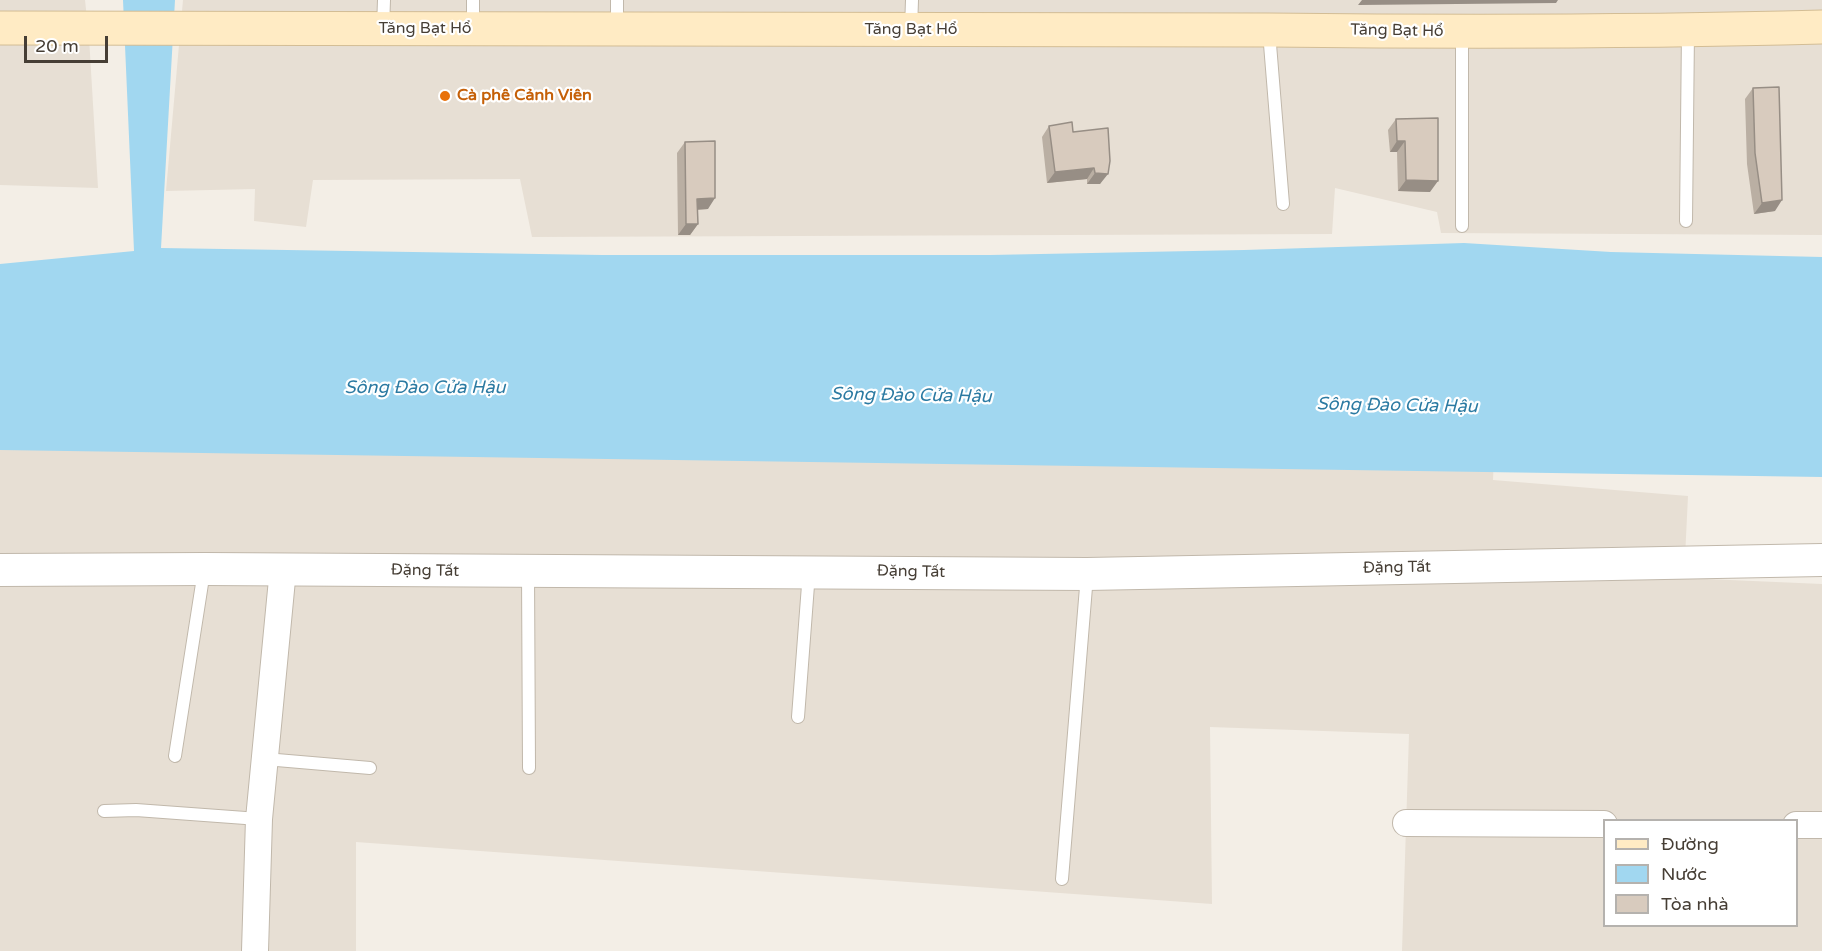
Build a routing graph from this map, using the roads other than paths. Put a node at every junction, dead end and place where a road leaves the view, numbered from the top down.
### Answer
1 (383, 14) edge
2 (473, 14) edge
3 (617, 15) edge
4 (912, 15) edge
5 (1822, 27) edge
6 (0, 28) edge
7 (1269, 30) junction
8 (1688, 31) junction
9 (1462, 32) junction
10 (1283, 204) dead end
11 (1686, 221) dead end
12 (1462, 226) dead end
13 (1822, 561) edge
14 (205, 569) junction
15 (283, 569) junction
16 (0, 570) edge
17 (809, 571) junction
18 (528, 572) junction
19 (1087, 574) junction
20 (798, 717) dead end
21 (175, 756) dead end
22 (265, 759) junction
23 (369, 768) dead end
24 (529, 768) dead end
25 (104, 811) dead end
26 (259, 819) junction
27 (1406, 824) dead end
28 (1603, 824) edge
29 (1798, 825) edge
30 (1822, 825) edge
31 (1062, 879) dead end
32 (255, 951) edge

1 - 2 main road, Tăng Bạt Hổ
1 - 6 main road, Tăng Bạt Hổ
2 - 3 main road, Tăng Bạt Hổ
3 - 4 main road, Tăng Bạt Hổ
4 - 7 main road, Tăng Bạt Hổ
5 - 8 main road, Tăng Bạt Hổ
7 - 9 main road, Tăng Bạt Hổ
7 - 10 lane
8 - 9 main road, Tăng Bạt Hổ
8 - 11 lane
9 - 12 lane
13 - 19 street, Đặng Tất
14 - 15 street, Đặng Tất
14 - 16 street, Đặng Tất
14 - 21 lane
15 - 18 street, Đặng Tất
15 - 22 street
17 - 18 street, Đặng Tất
17 - 19 street, Đặng Tất
17 - 20 lane
18 - 24 lane
19 - 31 lane
22 - 23 lane
22 - 26 street
25 - 26 lane
26 - 32 street
27 - 28 street
29 - 30 street

